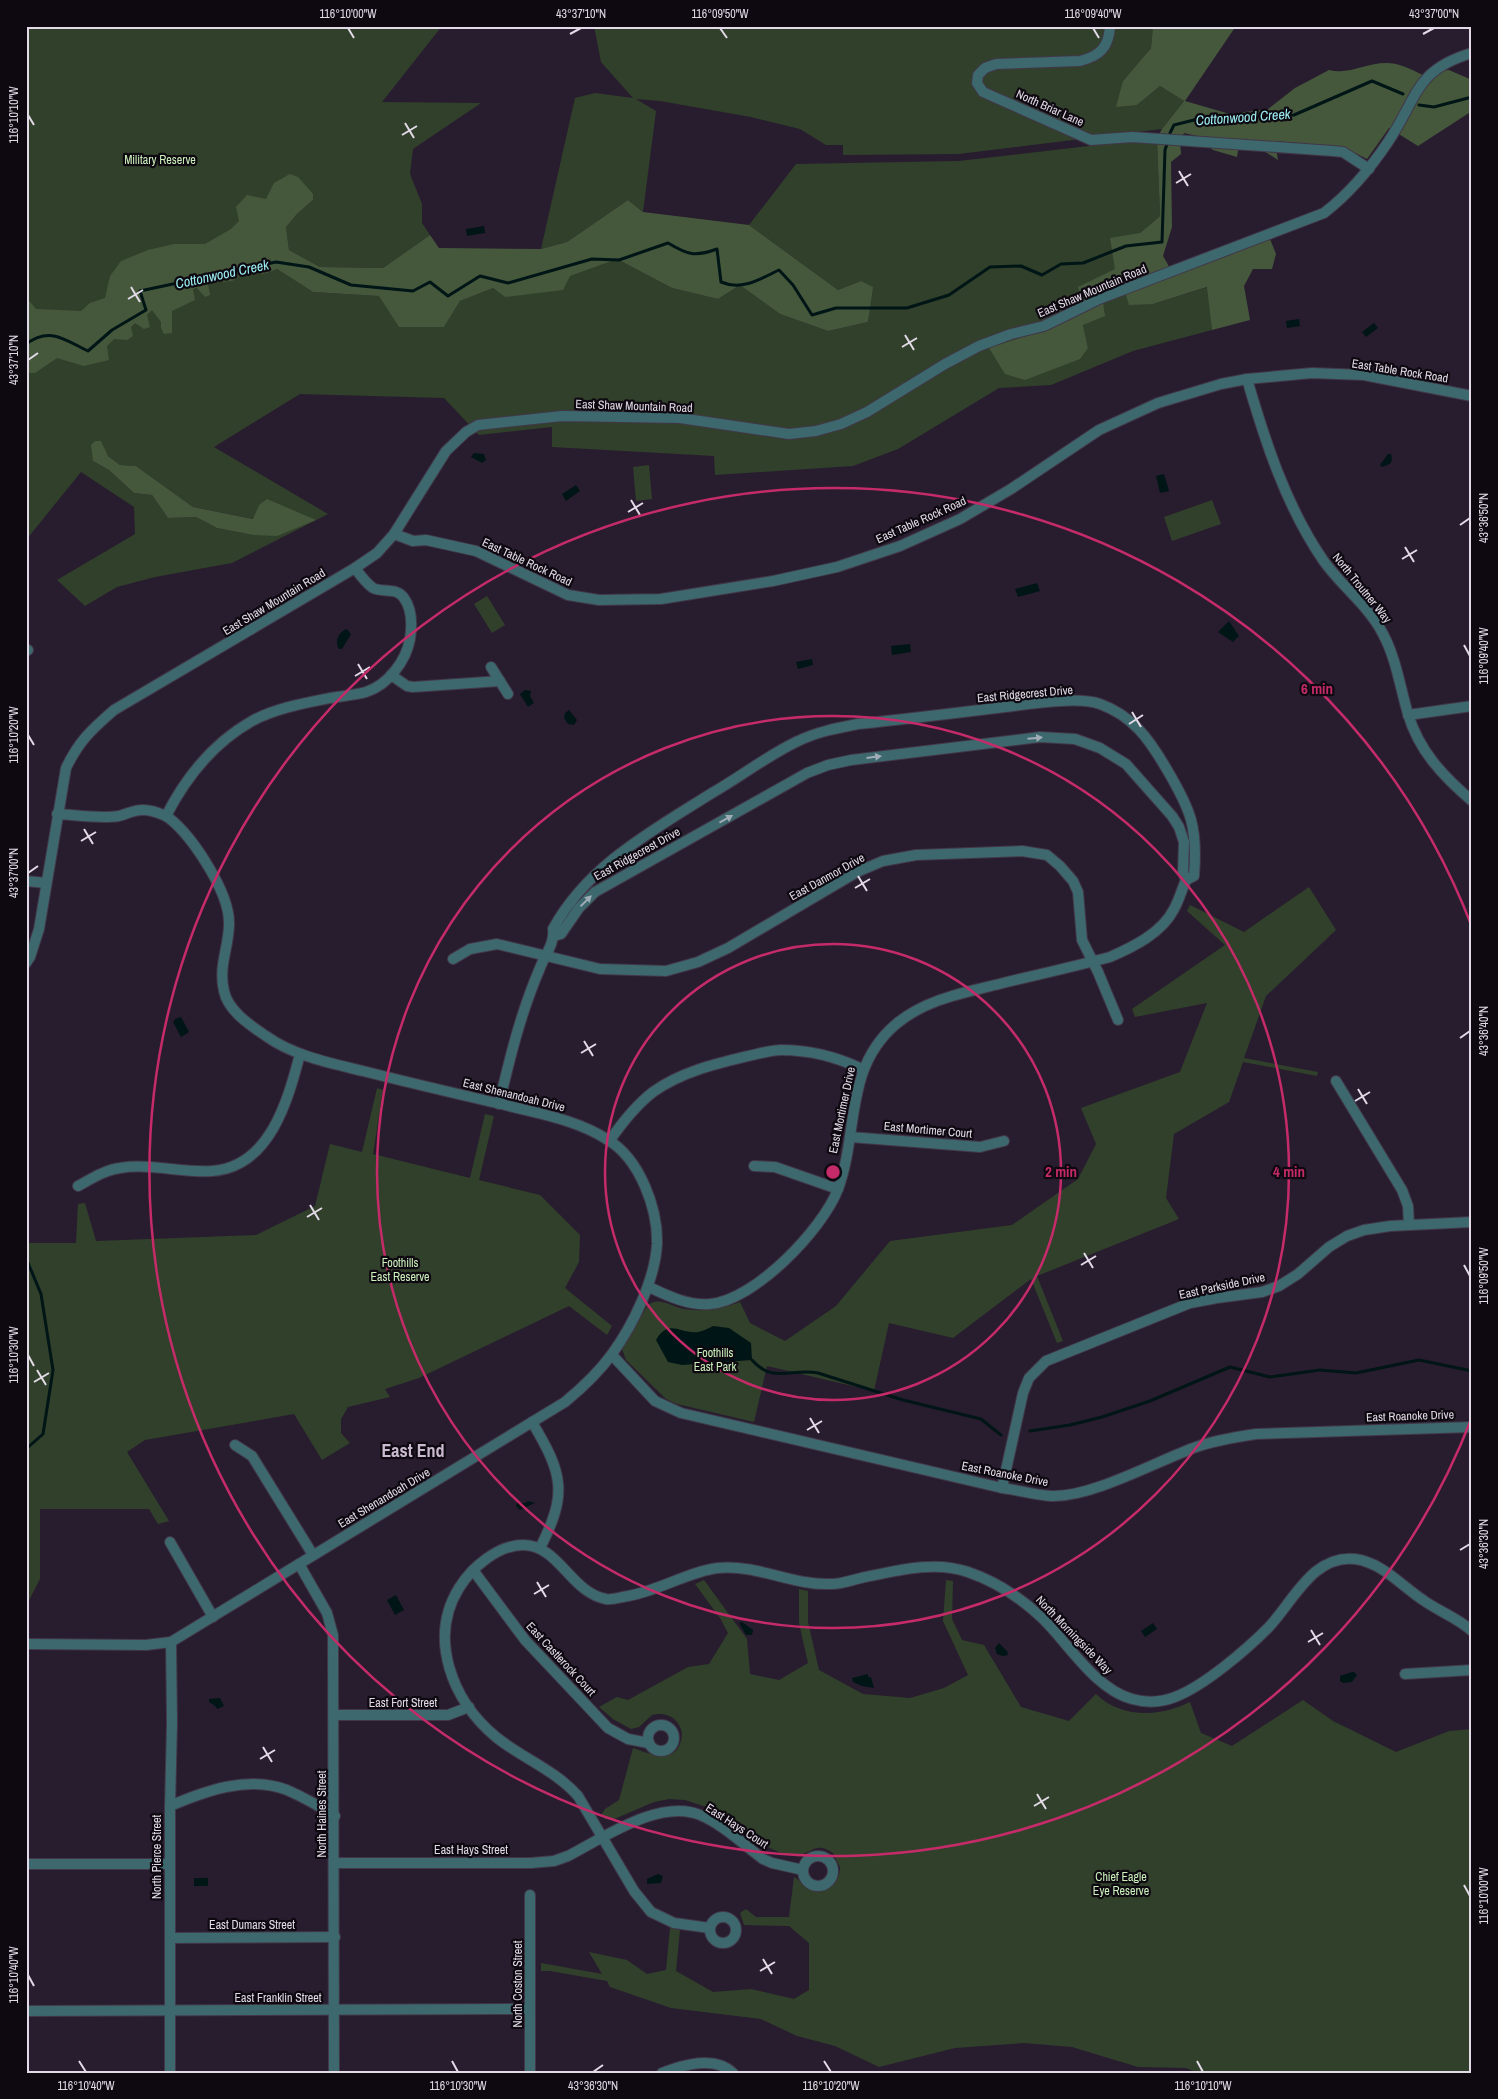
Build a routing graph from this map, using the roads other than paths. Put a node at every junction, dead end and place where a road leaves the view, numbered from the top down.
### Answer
1 (1110, 26) edge
2 (1472, 53) edge
3 (1369, 169) junction
4 (1247, 379) junction
5 (1472, 396) edge
6 (394, 534) junction
7 (355, 568) junction
8 (491, 666) dead end
9 (391, 675) junction
10 (500, 681) junction
11 (508, 694) dead end
12 (1472, 706) edge
13 (1408, 715) junction
14 (1472, 801) edge
15 (57, 814) junction
16 (166, 816) junction
17 (1186, 880) junction
18 (26, 881) edge
19 (46, 883) junction
20 (554, 936) junction
21 (546, 956) junction
22 (453, 959) dead end
23 (1093, 961) junction
24 (26, 963) edge
25 (1118, 1020) dead end
26 (300, 1054) junction
27 (862, 1069) junction
28 (1336, 1081) dead end
29 (499, 1104) junction
30 (850, 1137) junction
31 (610, 1140) junction
32 (1004, 1141) dead end
33 (754, 1166) dead end
34 (78, 1186) dead end
35 (838, 1189) junction
36 (1472, 1222) edge
37 (1409, 1225) junction
38 (649, 1287) junction
39 (612, 1355) junction
40 (532, 1422) junction
41 (1472, 1427) edge
42 (235, 1445) dead end
43 (1002, 1488) junction
44 (170, 1542) dead end
45 (540, 1548) junction
46 (313, 1556) junction
47 (299, 1564) junction
48 (473, 1570) junction
49 (213, 1617) junction
50 (1472, 1631) edge
51 (171, 1642) junction
52 (26, 1644) edge
53 (1472, 1670) edge
54 (1405, 1674) dead end
55 (469, 1707) junction
56 (335, 1715) junction
57 (649, 1742) dead end
58 (170, 1806) junction
59 (335, 1816) junction
60 (602, 1838) junction
61 (335, 1863) junction
62 (26, 1864) edge
63 (170, 1864) junction
64 (804, 1870) dead end
65 (530, 1895) dead end
66 (710, 1928) dead end
67 (335, 1937) junction
68 (170, 1938) junction
69 (530, 2009) junction
70 (334, 2010) junction
71 (26, 2011) edge
72 (170, 2011) junction
73 (170, 2073) edge
74 (334, 2073) edge
75 (530, 2073) edge
76 (662, 2073) edge
77 (733, 2073) edge

1 - 3 street, North Briar Lane
2 - 3 street, East Shaw Mountain Road
3 - 6 street, East Shaw Mountain Road
4 - 5 street, East Table Rock Road
4 - 6 street, East Table Rock Road
4 - 13 street, North Troutner Way
6 - 7 street, East Shaw Mountain Road
7 - 9 street
7 - 15 street, East Shaw Mountain Road
8 - 10 street
9 - 10 street
9 - 16 street
10 - 11 street
12 - 13 street
13 - 14 street, North Troutner Way
15 - 16 street
15 - 19 street, East Shaw Mountain Road
16 - 26 street, East Shenandoah Drive
20 -> 17 street, East Ridgecrest Drive
17 - 20 street, East Ridgecrest Drive
17 - 23 street, East Mortimer Drive
18 - 19 street
19 - 24 street, East Shaw Mountain Road
20 - 21 street, East Ridgecrest Drive
21 - 22 street, East Danmor Drive
21 - 23 street, East Danmor Drive
21 - 29 street, East Ridgecrest Drive
23 - 25 street, East Danmor Drive
23 - 27 street, East Mortimer Drive
26 - 29 street, East Shenandoah Drive
26 - 34 street
27 - 30 street, East Mortimer Drive
27 - 31 street
28 - 37 street
29 - 31 street, East Shenandoah Drive
30 - 32 street, East Mortimer Court
30 - 35 street, East Mortimer Drive
31 - 38 street, East Shenandoah Drive
33 - 35 street
35 - 38 street, East Mortimer Drive
36 - 37 street, East Parkside Drive
37 - 43 street, East Parkside Drive
38 - 39 street, East Shenandoah Drive
39 - 40 street, East Shenandoah Drive
39 - 43 street, East Roanoke Drive
40 - 45 street
40 - 46 street, East Shenandoah Drive
41 - 43 street, East Roanoke Drive
42 - 46 street
44 - 49 street
45 - 48 street
45 - 50 street, North Morningside Way
46 - 47 street, East Shenandoah Drive
47 - 49 street, East Shenandoah Drive
47 - 56 street, North Haines Street
48 - 55 street
48 - 57 street, East Castlerock Court
49 - 51 street, East Shenandoah Drive
51 - 52 street, East Shenandoah Drive
51 - 58 street, North Pierce Street
53 - 54 street
55 - 56 street, East Fort Street
55 - 60 street
56 - 59 street, North Haines Street
58 - 59 street
58 - 63 street, North Pierce Street
59 - 61 street, North Haines Street
60 - 61 street, East Hays Street
60 - 64 street, East Hays Court
60 - 66 street
61 - 67 street, North Haines Street
62 - 63 street
63 - 68 street, North Pierce Street
65 - 69 street, North Coston Street
67 - 68 street, East Dumars Street
67 - 70 street, North Haines Street
68 - 72 street, North Pierce Street
69 - 70 street, East Franklin Street
69 - 75 street, North Coston Street
70 - 72 street, East Franklin Street
70 - 74 street, North Haines Street
71 - 72 street, East Franklin Street
72 - 73 street, North Pierce Street
76 - 77 street

